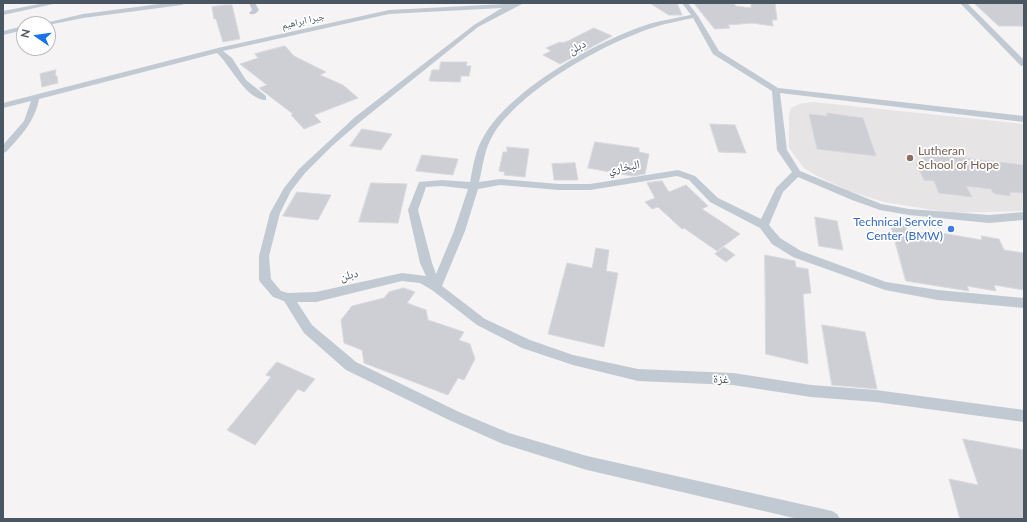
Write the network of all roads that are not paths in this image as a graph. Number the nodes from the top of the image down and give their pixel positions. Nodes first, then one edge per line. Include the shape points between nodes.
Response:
1 (55, 3) edge
2 (182, 3) edge
3 (252, 3) edge
4 (685, 3) edge
5 (963, 3) edge
6 (174, 4) edge
7 (517, 4) edge
8 (3, 13) edge
9 (252, 13) dead end
10 (695, 16) junction
11 (56, 22) edge
12 (16, 30) edge
13 (3, 32) edge
14 (218, 50) junction
15 (1024, 64) edge
16 (776, 90) junction
17 (263, 98) dead end
18 (35, 99) junction
19 (3, 106) edge
20 (1024, 118) edge
21 (3, 150) edge
22 (797, 173) junction
23 (474, 186) junction
24 (1024, 216) edge
25 (764, 225) junction
26 (436, 287) junction
27 (288, 298) junction
28 (1024, 303) edge
29 (1024, 416) edge
30 (832, 519) edge

1 - 8 street
2 - 6 street
3 - 9 street via 256,10
4 - 10 street
5 - 15 street
6 - 11 street
7 - 14 street, جبرا ابراهيم via 389,12
7 - 27 street via 476,26 358,119 302,171 287,190 275,214 264,256 265,280 277,294
10 - 16 street via 716,52
10 - 23 street, دبلن via 652,26 623,38 586,56 530,92 504,114 488,135
12 - 13 street
14 - 17 street via 229,60 243,82
14 - 18 street, جبرا ابراهيم
16 - 20 street
16 - 22 street via 782,150
18 - 19 street, جبرا ابراهيم
18 - 21 street via 34,111 27,123
22 - 24 street via 880,207 989,219
22 - 25 street via 779,190
23 - 25 street, البخاري via 500,182 590,187 678,173 692,178 714,200
23 - 26 street, دبلن via 465,217
23 - 26 street, البخاري via 442,182 422,184 413,210 426,263
25 - 28 street via 776,241 797,254 885,286 938,295
26 - 27 street, دبلن via 422,279 402,277 316,297
26 - 29 street, غزة via 480,322 526,344 573,360 638,375 733,379 811,391 876,396
27 - 30 street via 308,329 351,366 508,439 587,463

